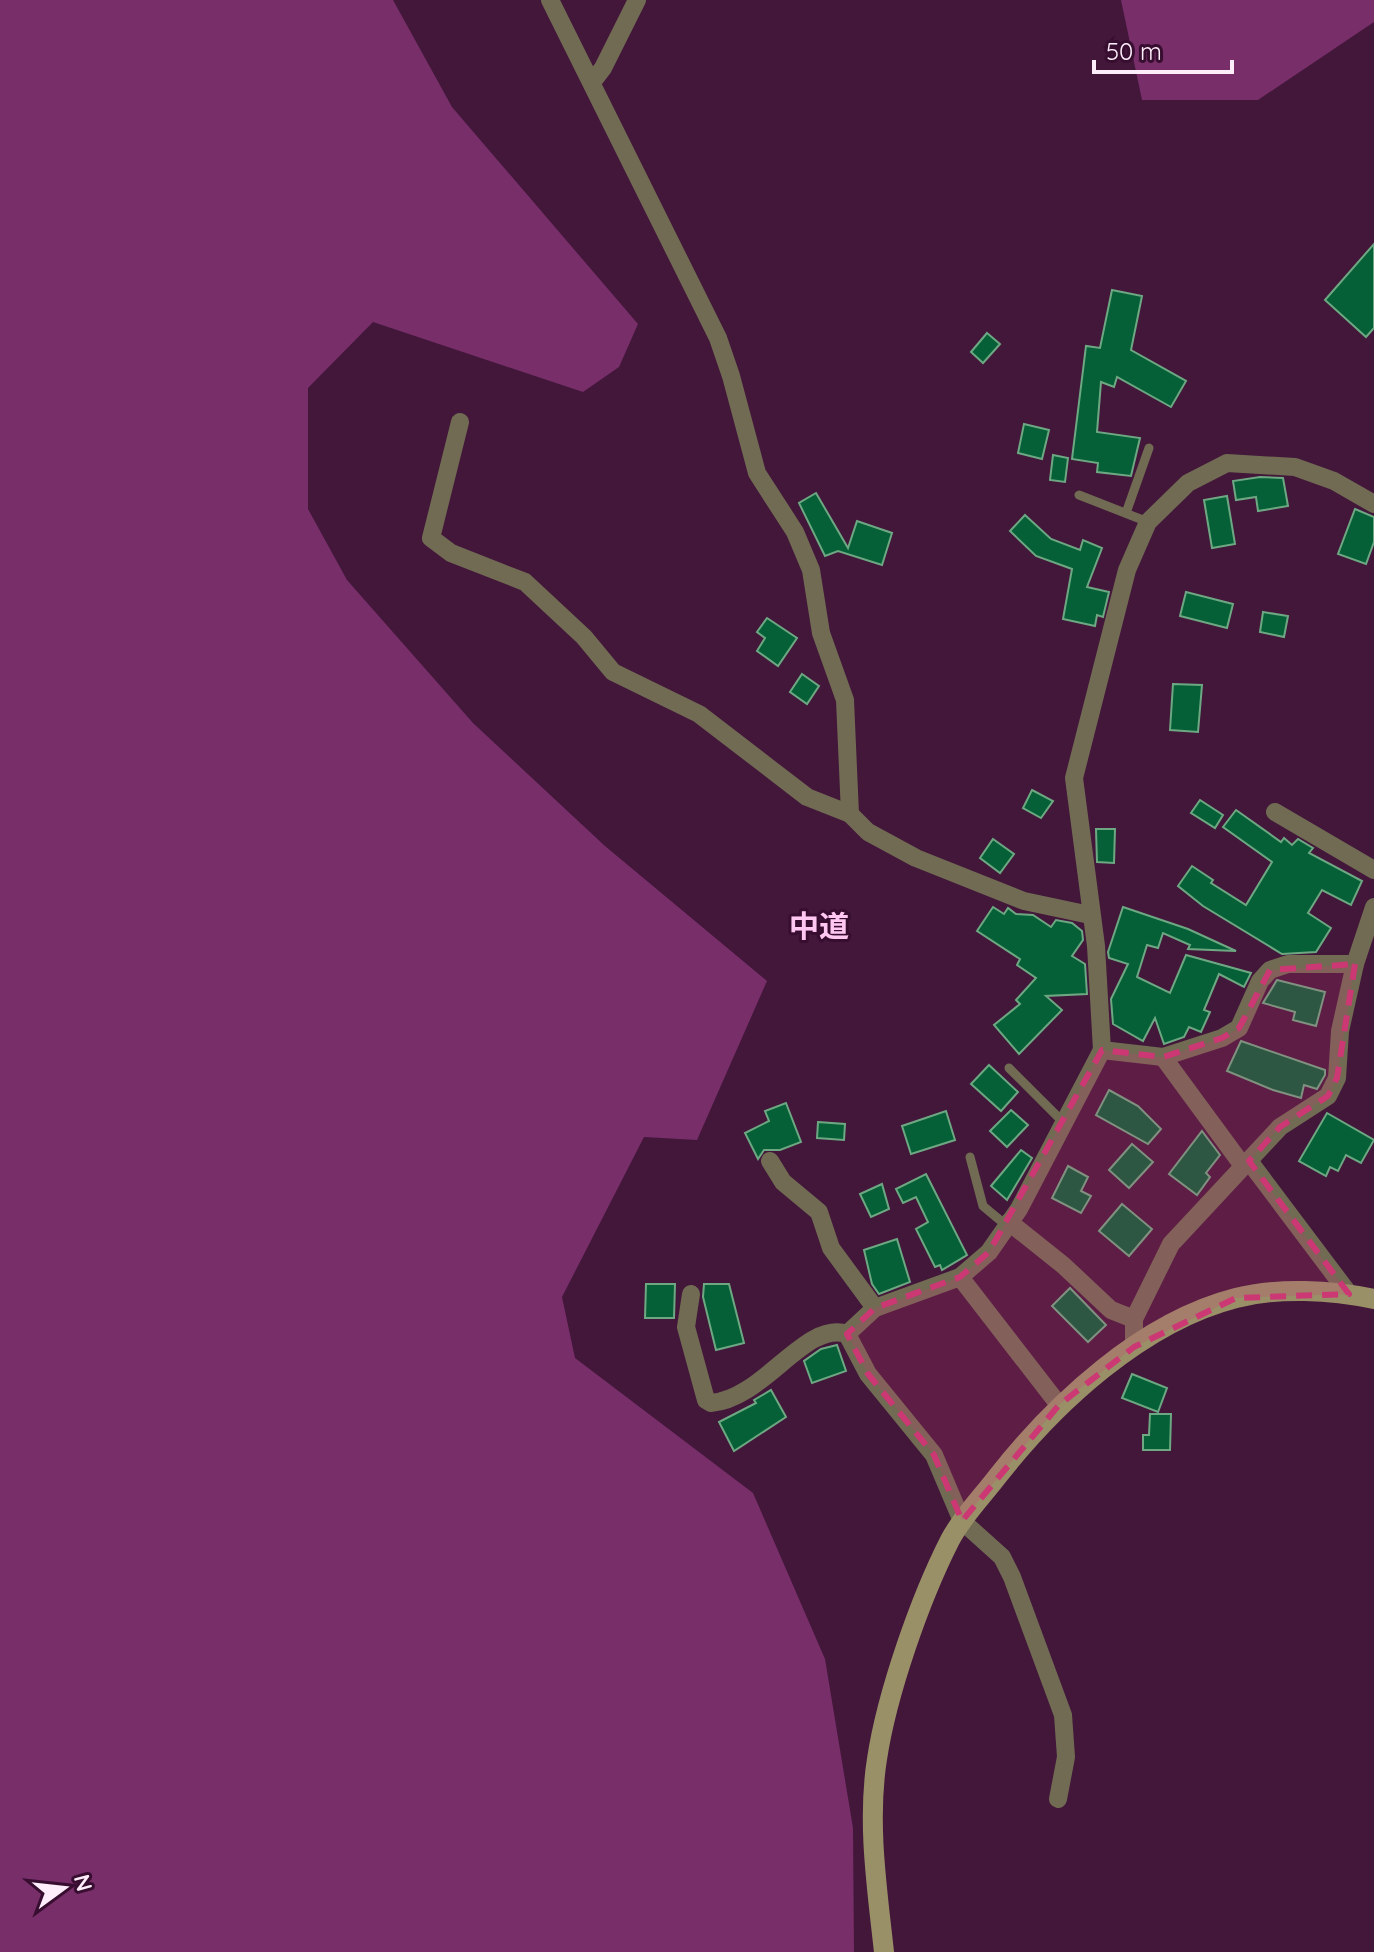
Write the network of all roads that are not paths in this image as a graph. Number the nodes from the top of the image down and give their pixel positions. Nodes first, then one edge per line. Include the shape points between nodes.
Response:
1 (550, 0) edge
2 (637, 0) edge
3 (593, 81) junction
4 (460, 422) dead end
5 (1149, 448) dead end
6 (1079, 495) dead end
7 (1374, 504) edge
8 (1126, 513) junction
9 (1148, 522) junction
10 (1275, 812) dead end
11 (850, 814) junction
12 (1374, 870) edge
13 (1374, 907) edge
14 (1090, 915) junction
15 (1355, 964) junction
16 (1102, 1050) junction
17 (1163, 1057) junction
18 (1009, 1068) dead end
19 (1064, 1123) junction
20 (970, 1157) dead end
21 (770, 1161) dead end
22 (1246, 1164) junction
23 (1008, 1224) junction
24 (960, 1277) junction
25 (691, 1294) dead end
26 (1349, 1294) junction
27 (1374, 1299) edge
28 (875, 1308) junction
29 (1134, 1319) junction
30 (847, 1334) junction
31 (1134, 1347) junction
32 (1059, 1405) junction
33 (962, 1521) junction
34 (1058, 1799) dead end
35 (884, 1952) edge

1 - 3 street
2 - 3 street
3 - 11 street via 718,338 757,473 808,560 821,633 845,700
4 - 11 street via 431,538 525,582 613,672 699,714 807,797
5 - 8 lane
6 - 8 lane
7 - 9 street via 1295,467 1227,463 1188,483
8 - 9 lane
9 - 14 street via 1127,570 1074,778
10 - 12 street
11 - 14 street via 868,832 916,858 1024,901
13 - 15 street
14 - 16 street
15 - 17 street via 1288,964 1270,970 1239,1028
15 - 22 street via 1340,1031 1337,1078 1328,1096 1280,1127
16 - 17 street
16 - 19 street
17 - 22 street
18 - 19 lane
19 - 23 street
20 - 23 lane via 983,1206
21 - 28 street via 783,1182 819,1212 831,1248
22 - 26 street
22 - 29 street via 1171,1244
23 - 24 street via 989,1252
23 - 29 street via 1111,1310
24 - 28 street
24 - 32 street
25 - 30 street via 686,1327 711,1403 742,1395 821,1335
26 - 27 main road
26 - 31 main road via 1269,1292 1236,1298
28 - 30 street
29 - 31 street
30 - 33 street via 868,1374 934,1455
31 - 32 main road
32 - 33 main road
33 - 34 street via 1002,1557 1058,1699 1066,1757
33 - 35 main road via 942,1559 888,1705 877,1761 875,1863

